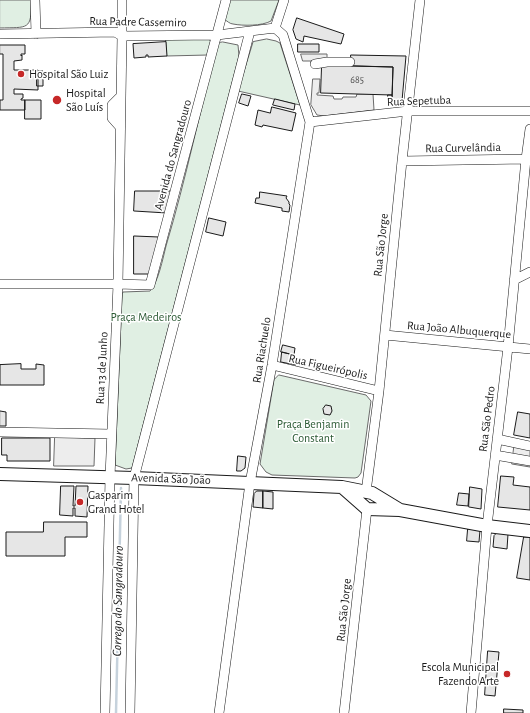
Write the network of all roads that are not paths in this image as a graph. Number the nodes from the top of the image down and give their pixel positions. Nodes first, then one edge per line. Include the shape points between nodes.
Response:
1 (35, 0) edge
2 (122, 0) edge
3 (226, 0) edge
4 (284, 0) edge
5 (420, 0) edge
6 (275, 28) junction
7 (250, 32) junction
8 (0, 34) edge
9 (36, 34) junction
10 (217, 35) junction
11 (122, 36) junction
12 (350, 62) dead end
13 (314, 64) dead end
14 (408, 111) junction
15 (530, 112) edge
16 (310, 122) junction
17 (530, 129) edge
18 (526, 159) junction
19 (402, 161) junction
20 (530, 272) edge
21 (514, 280) junction
22 (0, 284) edge
23 (118, 284) junction
24 (385, 335) junction
25 (508, 347) junction
26 (530, 350) edge
27 (272, 365) junction
28 (379, 391) junction
29 (0, 432) edge
30 (112, 434) junction
31 (497, 439) junction
32 (530, 446) edge
33 (495, 455) junction
34 (530, 461) edge
35 (0, 474) edge
36 (110, 477) junction
37 (134, 478) junction
38 (250, 483) junction
39 (342, 487) junction
40 (371, 494) junction
41 (367, 507) junction
42 (400, 510) junction
43 (487, 526) junction
44 (530, 531) edge
45 (105, 713) edge
46 (130, 713) edge
47 (219, 713) edge
48 (344, 713) edge
49 (472, 713) edge

1 - 9 street
2 - 11 street, Rua 13 de Junho
3 - 10 street, Avenida do Sangradouro
4 - 6 street
5 - 14 street, Rua São Jorge
6 - 7 street, Rua Padre Cassemiro
6 - 16 street, Rua Riachuelo via 283,35
7 - 10 street, Rua Padre Cassemiro
7 - 37 street
8 - 9 street, Rua Padre Cassemiro
9 - 11 street, Rua Padre Cassemiro via 115,32
10 - 11 street, Rua Padre Cassemiro
10 - 23 street, Avenida do Sangradouro via 150,285
11 - 23 street, Rua 13 de Junho
12 - 13 street
14 - 15 street, Rua Sepetuba
14 - 16 street, Rua Sepetuba
14 - 19 street, Rua São Jorge
16 - 27 street, Rua Riachuelo
17 - 18 street, Rua São Pedro
18 - 19 street, Rua Curvelândia
18 - 21 street, Rua São Pedro
19 - 24 street, Rua São Jorge
20 - 21 street
21 - 25 street, Rua São Pedro
22 - 23 street
23 - 30 street, Rua 13 de Junho
24 - 25 street, Rua João Albuquerque
24 - 28 street, Rua São Jorge
25 - 26 street, Rua João Albuquerque
25 - 31 street, Rua São Pedro
27 - 28 street, Rua Figueirópolis
27 - 38 street, Rua Riachuelo
28 - 40 street, Rua São Jorge
29 - 30 street
30 - 36 street, Rua 13 de Junho
31 - 32 street
31 - 33 street, Rua São Pedro
33 - 34 street
33 - 43 street, Rua São Pedro
35 - 36 main road, Avenida São João
36 - 37 main road, Avenida São João
36 - 45 street, Rua 13 de Junho
37 - 38 main road, Avenida São João
37 - 46 street
38 - 39 main road, Avenida São João
38 - 47 street, Rua Riachuelo
39 - 40 main road, Avenida São João
39 - 41 main road
40 - 41 main road via 361,498
40 - 41 main road via 378,502
40 - 42 main road, Avenida São João
41 - 42 main road, Avenida São João
41 - 48 street, Rua São Jorge
42 - 43 main road, Avenida São João
43 - 44 main road, Avenida São João
43 - 49 street, Rua São Pedro

